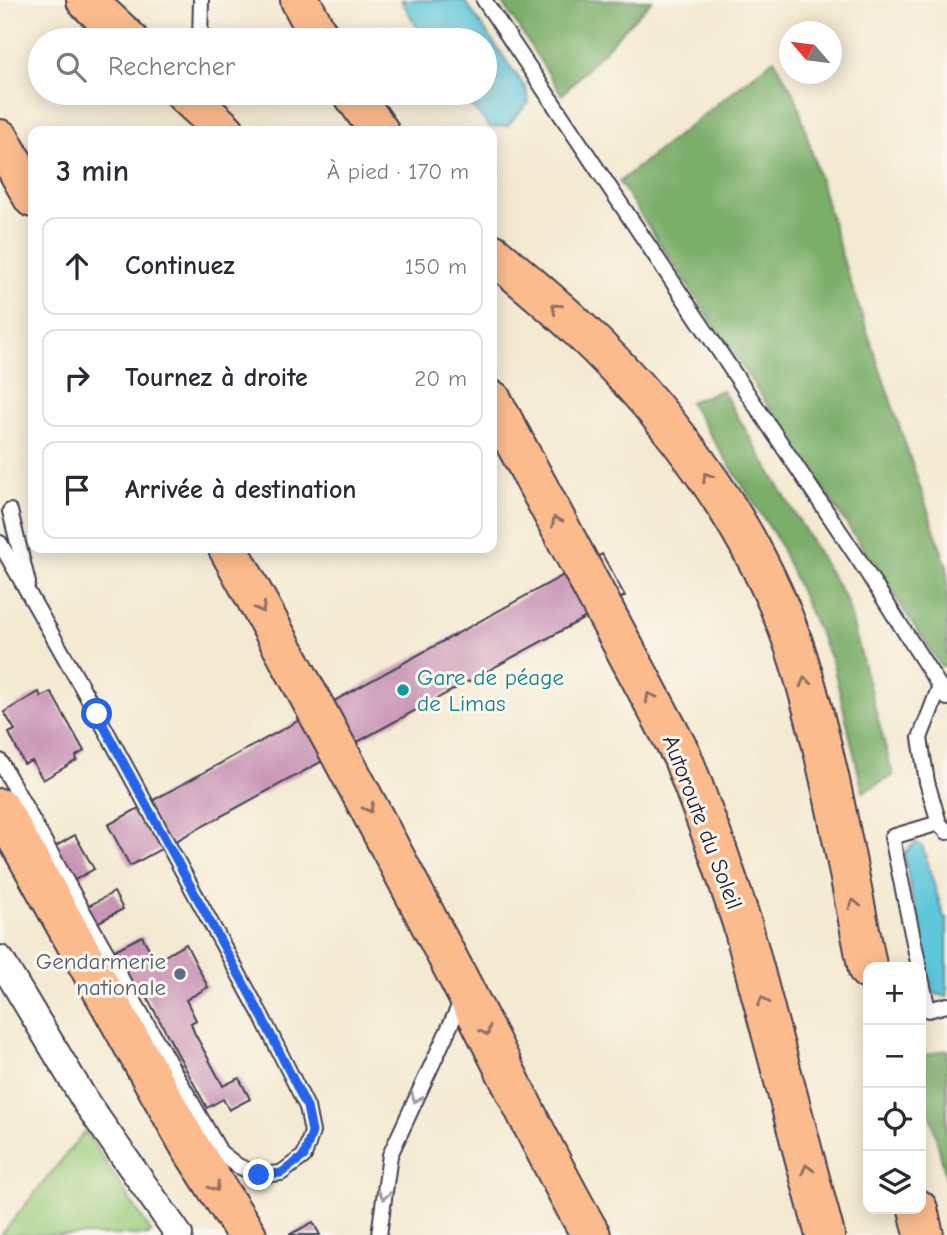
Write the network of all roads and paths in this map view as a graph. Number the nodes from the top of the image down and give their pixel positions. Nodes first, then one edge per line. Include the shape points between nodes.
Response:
1 (86, 0) edge
2 (201, 0) edge
3 (300, 0) edge
4 (484, 0) edge
5 (116, 28) edge
6 (200, 28) edge
7 (315, 28) edge
8 (361, 105) edge
9 (375, 126) edge
10 (0, 139) edge
11 (28, 189) edge
12 (497, 257) edge
13 (497, 409) edge
14 (10, 511) dead end
15 (0, 543) edge
16 (231, 553) edge
17 (33, 601) junction
18 (943, 692) edge
19 (0, 761) edge
20 (0, 808) edge
21 (943, 827) edge
22 (0, 959) edge
23 (866, 962) edge
24 (918, 962) edge
25 (466, 992) junction
26 (926, 1001) edge
27 (947, 1005) edge
28 (919, 1214) edge
29 (179, 1235) edge
30 (247, 1235) edge
31 (379, 1235) edge
32 (591, 1235) edge
33 (825, 1235) edge
34 (924, 1235) edge

1 - 5 highway
2 - 6 lane
3 - 7 highway
4 - 18 lane
8 - 9 highway
10 - 11 highway
23 -> 12 highway via 831,789 798,659 746,541 699,465 643,395 579,328
33 -> 13 highway, Autoroute du Soleil via 742,923 682,756
14 - 17 lane
15 - 17 lane
16 -> 25 highway
17 - 19 lane via 307,1107 312,1132 304,1156 281,1173 259,1175 220,1152
18 - 21 lane via 920,738
20 -> 30 highway via 189,1145
21 - 24 lane via 892,837
22 - 29 street via 87,1104
25 -> 31 lane via 390,1155
25 -> 32 highway
26 - 27 lane via 928,1010
28 - 34 highway

